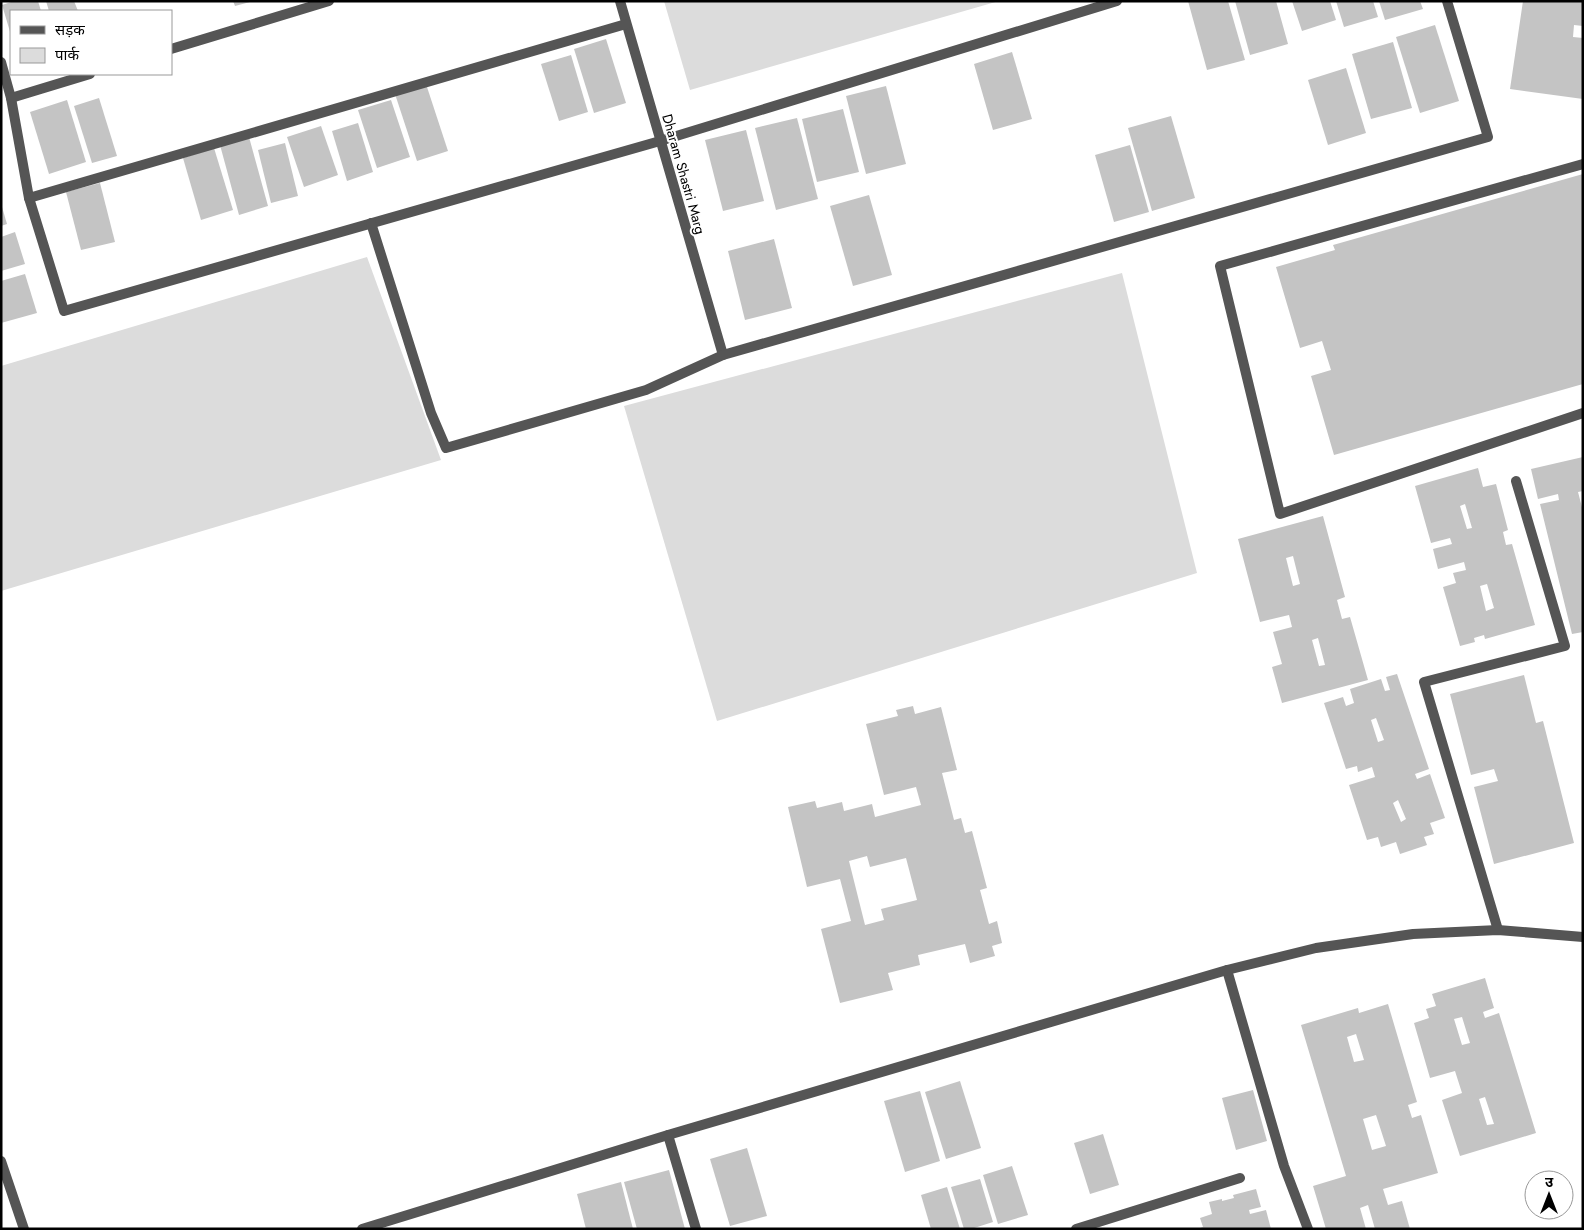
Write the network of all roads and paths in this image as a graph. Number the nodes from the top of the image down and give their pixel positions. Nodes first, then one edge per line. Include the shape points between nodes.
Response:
1 (329, 1) edge
2 (620, 1) edge
3 (1117, 1) edge
4 (1447, 1) edge
5 (1082, 6) edge
6 (626, 24) junction
7 (172, 49) edge
8 (1, 62) edge
9 (87, 75) edge
10 (11, 98) junction
11 (660, 141) junction
12 (1583, 164) edge
13 (29, 198) junction
14 (371, 223) junction
15 (723, 355) junction
16 (1583, 412) edge
17 (1516, 481) dead end
18 (1498, 930) junction
19 (1583, 937) edge
20 (1227, 970) junction
21 (668, 1136) junction
22 (2, 1165) edge
23 (1240, 1178) dead end
24 (1107, 1224) edge
25 (24, 1229) edge
26 (362, 1229) edge
27 (696, 1229) edge
28 (1076, 1229) edge
29 (1308, 1229) edge

1 - 7 street
2 - 6 street, Dharam Shastri Marg
3 - 5 street
4 - 15 street via 1488,137
5 - 11 street
6 - 11 street, Dharam Shastri Marg
6 - 13 street
8 - 10 street
9 - 10 street
10 - 13 street
11 - 14 street
11 - 15 street, Dharam Shastri Marg
12 - 16 street via 1220,266 1280,514
13 - 14 street via 64,311
14 - 15 street via 431,413 446,448 646,390
17 - 18 street via 1565,646 1424,682
18 - 19 street
18 - 20 street via 1413,934 1316,948
20 - 21 street
20 - 29 street via 1284,1166
21 - 26 street
21 - 27 street
22 - 25 street
23 - 24 street
24 - 28 street

